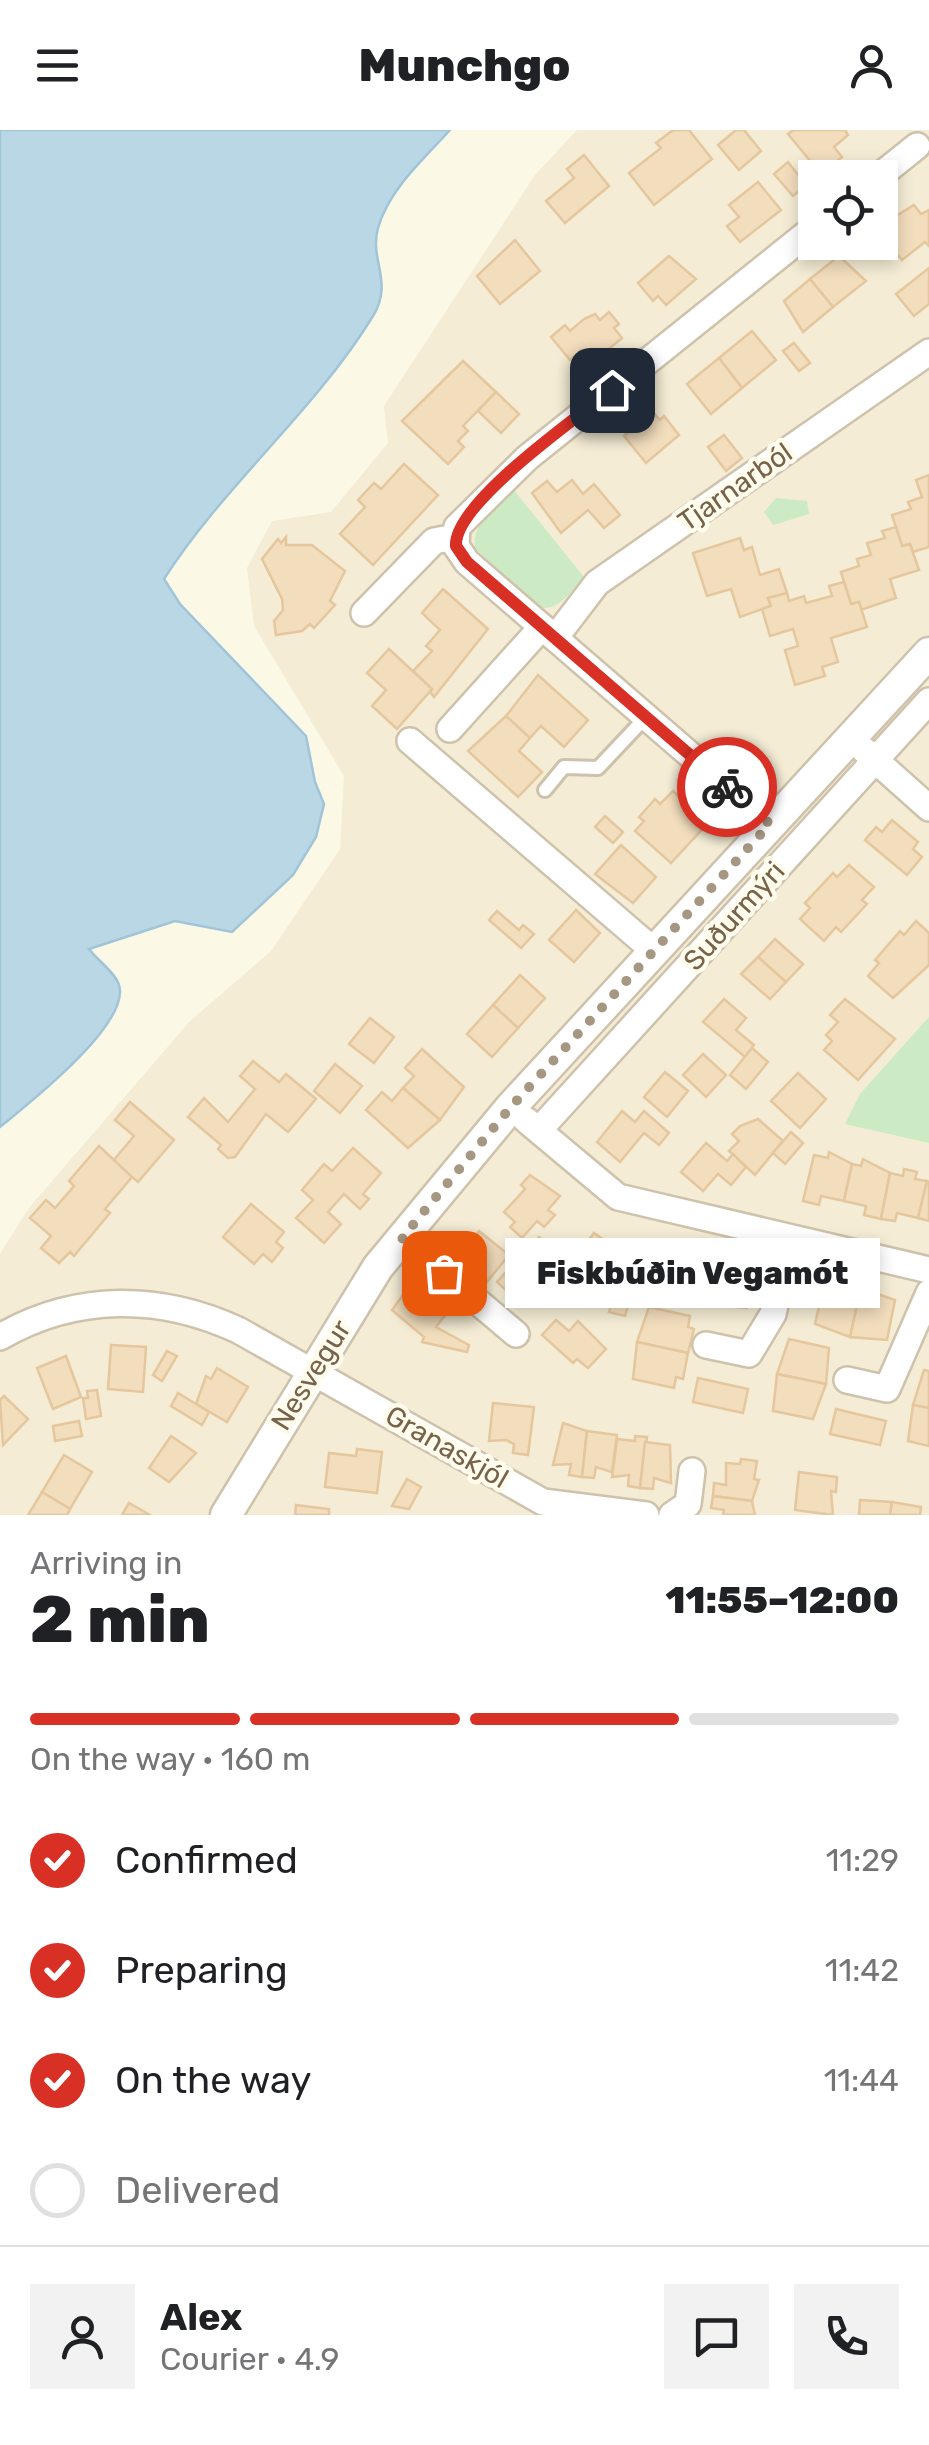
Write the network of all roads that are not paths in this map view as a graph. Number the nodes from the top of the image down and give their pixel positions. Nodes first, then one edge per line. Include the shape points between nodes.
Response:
1 (798, 241) edge
2 (929, 352) edge
3 (455, 537) junction
4 (364, 613) dead end
5 (549, 632) junction
6 (929, 652) edge
7 (929, 701) edge
8 (646, 717) junction
9 (450, 729) dead end
10 (849, 737) junction
11 (410, 741) dead end
12 (875, 760) junction
13 (544, 790) dead end
14 (929, 808) edge
15 (770, 824) junction
16 (654, 950) junction
17 (510, 1108) junction
18 (539, 1130) junction
19 (402, 1238) junction
20 (790, 1238) junction
21 (929, 1270) edge
22 (929, 1293) edge
23 (516, 1334) dead end
24 (0, 1337) edge
25 (706, 1345) dead end
26 (313, 1372) junction
27 (847, 1380) dead end
28 (692, 1471) dead end
29 (226, 1515) edge
30 (646, 1515) edge
31 (672, 1515) edge

1 - 3 street via 527,458
2 - 5 street, Tjarnarból via 598,583
3 - 4 street via 434,541
3 - 5 street via 467,562
5 - 8 street
5 - 9 street, Tjarnarból
6 - 10 street, Nesvegur
7 - 12 street, Suðurmýri
8 - 13 lane via 598,768 564,767
8 - 15 street
10 - 12 street
10 - 15 street, Nesvegur
11 - 16 street
12 - 14 street
12 - 18 street, Suðurmýri
15 - 16 street, Nesvegur
16 - 17 street, Nesvegur
17 - 18 street
17 - 19 street, Nesvegur
18 - 20 street via 618,1197
19 - 23 street
19 - 26 street, Nesvegur
20 - 21 street
20 - 25 street via 773,1314 749,1354
22 - 27 street via 887,1389
24 - 26 street, Granaskjól via 84,1306 150,1304 214,1319
26 - 29 street, Nesvegur
26 - 30 street, Granaskjól via 543,1502
28 - 31 street via 688,1504

